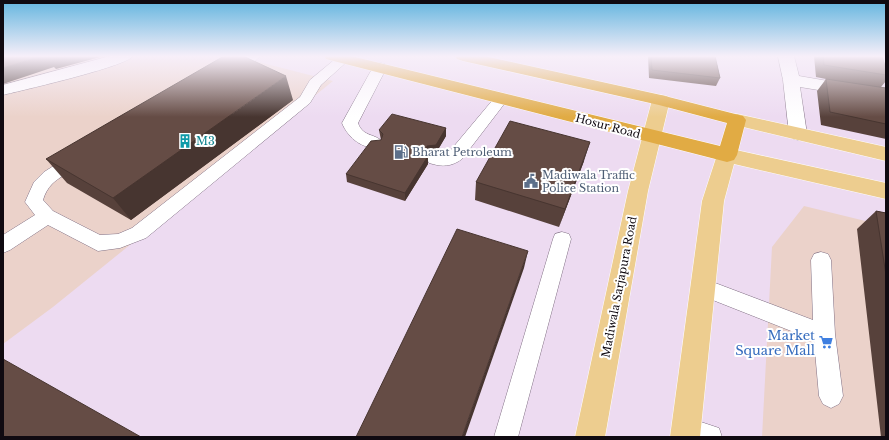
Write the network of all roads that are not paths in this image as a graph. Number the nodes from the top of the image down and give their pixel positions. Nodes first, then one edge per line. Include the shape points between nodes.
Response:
1 (53, 77) edge
2 (321, 77) edge
3 (375, 77) edge
4 (416, 77) edge
5 (556, 77) edge
6 (790, 77) edge
7 (791, 80) junction
8 (3, 90) edge
9 (886, 96) edge
10 (501, 99) junction
11 (661, 100) junction
12 (737, 120) junction
13 (798, 134) junction
14 (652, 138) junction
15 (376, 143) edge
16 (86, 153) edge
17 (886, 154) edge
18 (727, 155) junction
19 (435, 159) dead end
20 (886, 191) edge
21 (46, 216) junction
22 (562, 239) dead end
23 (3, 245) edge
24 (821, 260) dead end
25 (702, 286) junction
26 (824, 334) junction
27 (831, 396) dead end
28 (685, 433) edge
29 (506, 437) edge
30 (590, 437) edge
31 (710, 437) edge

1 - 8 street
2 - 21 lane via 305,100 139,233 120,241 98,243
3 - 15 lane via 350,123 356,136
4 - 10 highway, Hosur Road
5 - 11 highway
6 - 7 street
7 - 9 street
7 - 13 street
10 - 14 highway, Hosur Road
10 - 19 lane via 456,155 449,160
11 - 12 highway
11 - 14 main road, Madiwala Sarjapura Road
12 - 13 main road
12 - 18 highway
13 - 17 main road
14 - 18 highway, Hosur Road
14 - 30 main road, Madiwala Sarjapura Road via 638,191
16 - 21 lane via 46,178 37,191 34,202
18 - 20 main road, Hosur Road
18 - 25 main road via 713,201
21 - 23 lane
22 - 29 lane
24 - 26 lane
25 - 26 lane
25 - 28 main road
26 - 27 lane
28 - 31 lane

